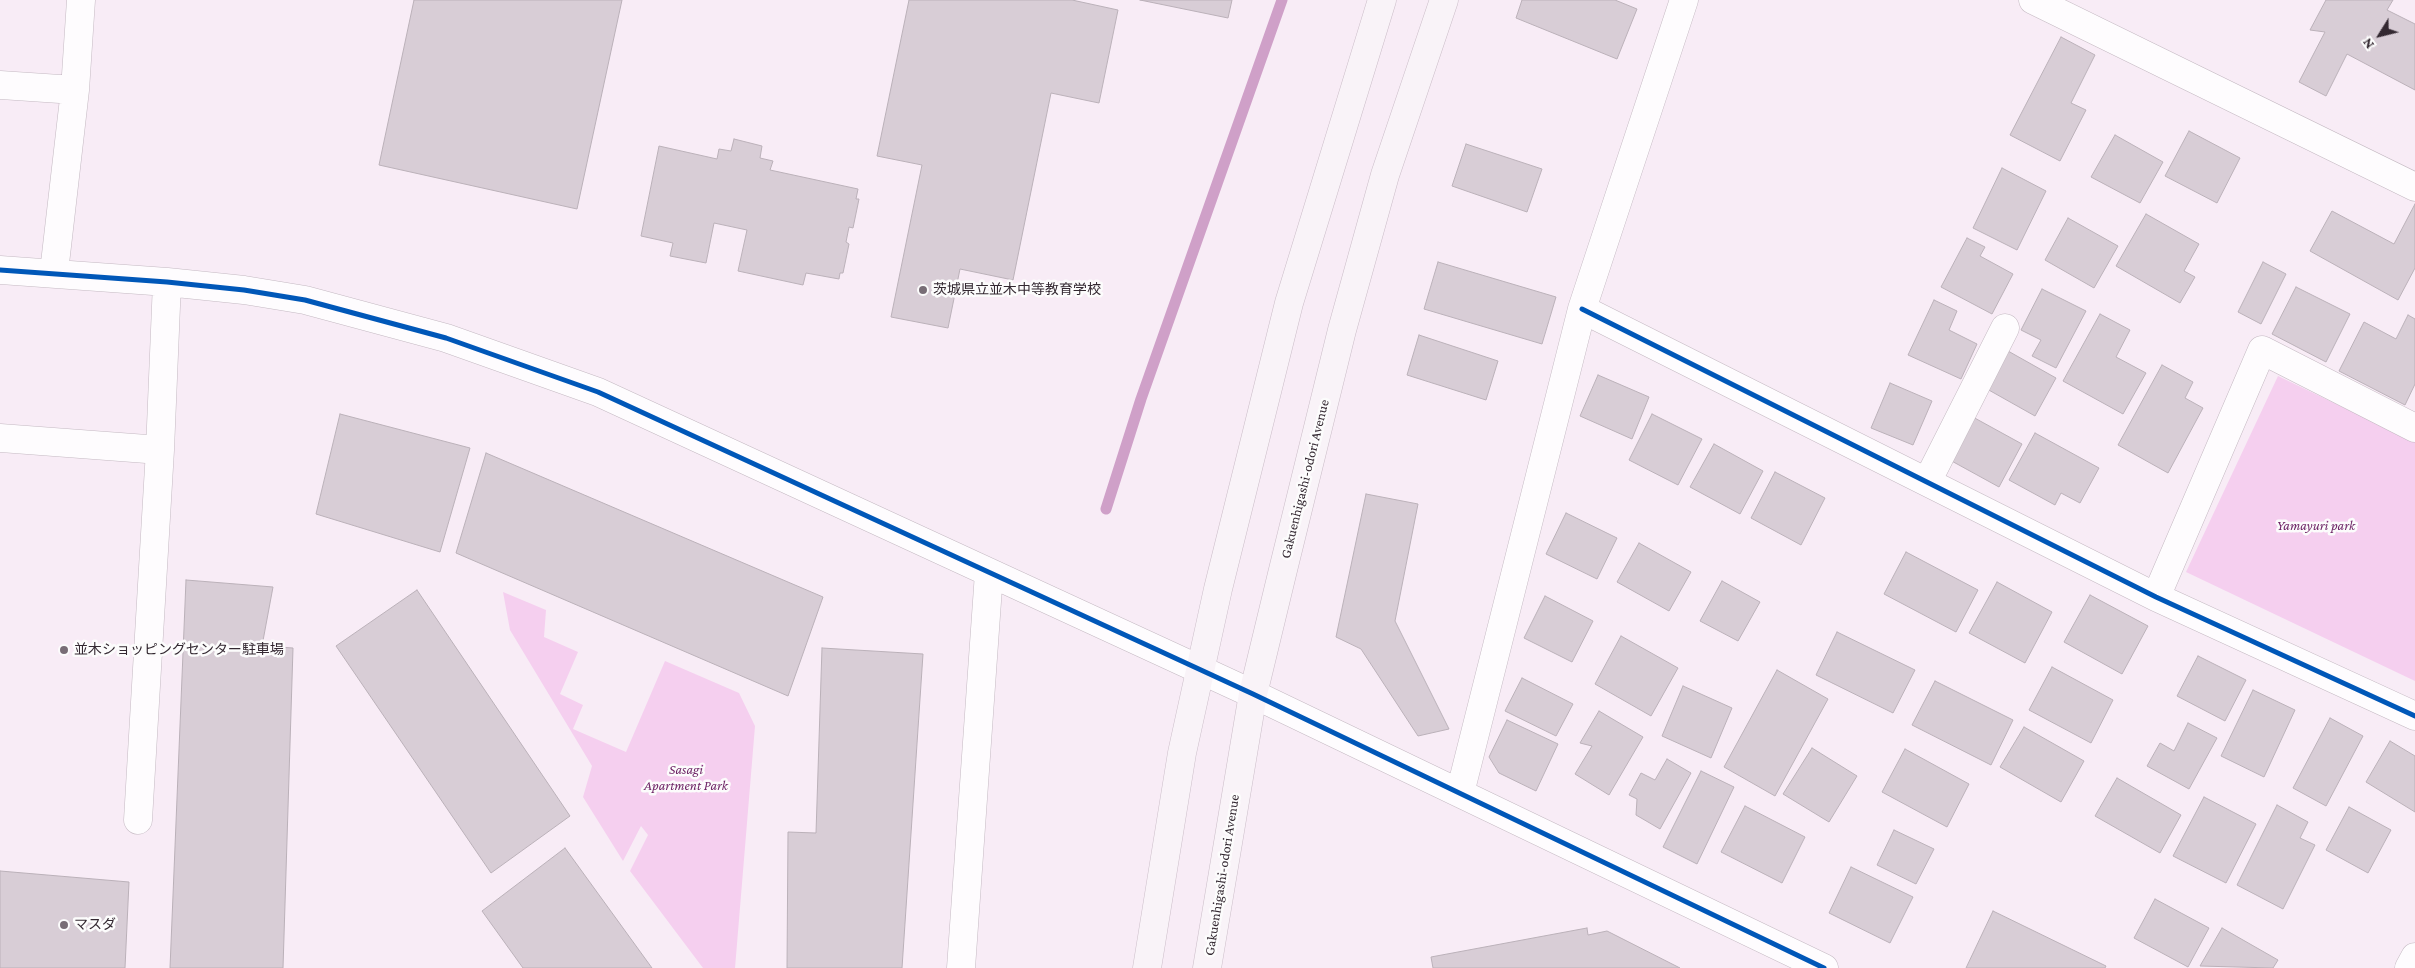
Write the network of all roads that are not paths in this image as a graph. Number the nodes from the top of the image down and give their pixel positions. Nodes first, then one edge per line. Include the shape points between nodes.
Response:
1 (81, 0) edge
2 (1382, 0) edge
3 (1444, 0) edge
4 (1684, 0) edge
5 (2033, 0) edge
6 (0, 84) edge
7 (75, 90) junction
8 (2415, 187) edge
9 (0, 270) edge
10 (54, 272) junction
11 (167, 282) junction
12 (1582, 309) junction
13 (2005, 328) dead end
14 (2415, 428) edge
15 (0, 438) edge
16 (160, 450) junction
17 (1927, 482) junction
18 (989, 573) junction
19 (2156, 596) junction
20 (1198, 670) junction
21 (1253, 694) junction
22 (2415, 716) edge
23 (1460, 793) junction
24 (138, 820) dead end
25 (2415, 957) edge
26 (961, 968) edge
27 (1147, 968) edge
28 (1207, 968) edge
29 (1824, 968) edge
30 (2409, 968) edge

1 - 7 street
2 - 20 main road via 1289,303
3 - 21 main road, Gakuenhigashi-odori Avenue via 1385,175
4 - 12 street
5 - 8 street
6 - 7 street
7 - 10 street
9 - 10 street
10 - 11 street
11 - 16 street
11 - 18 street via 305,300 446,338 598,392
12 - 17 street
12 - 23 street
13 - 17 street
14 - 19 street via 2262,350
15 - 16 street
16 - 24 street
17 - 19 street
18 - 20 street
18 - 26 street
19 - 22 street
20 - 21 street
20 - 27 main road
21 - 23 street
21 - 28 main road, Gakuenhigashi-odori Avenue
23 - 29 street
25 - 30 street

